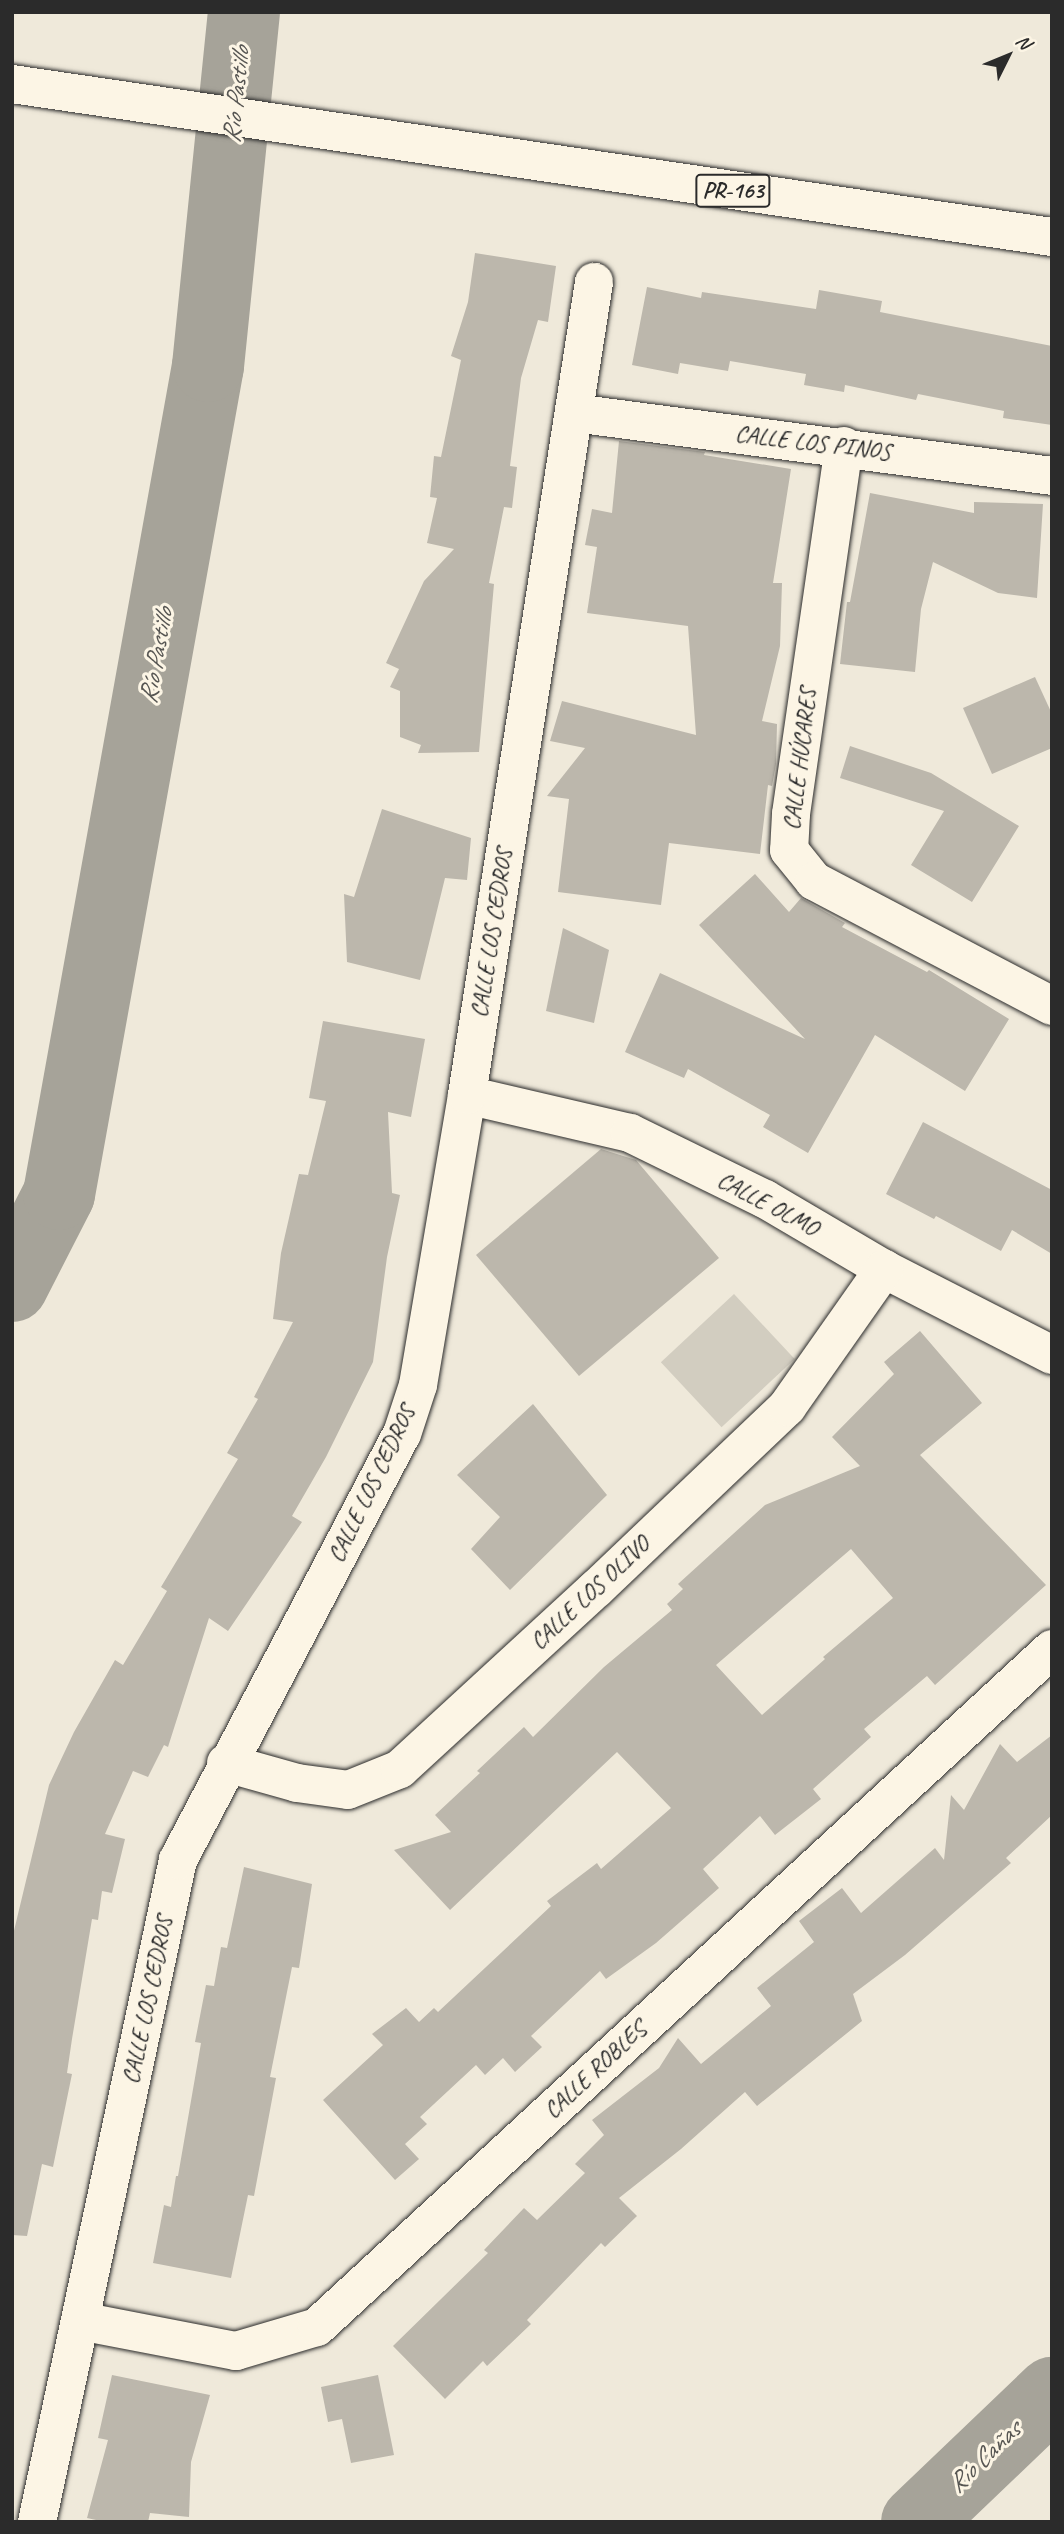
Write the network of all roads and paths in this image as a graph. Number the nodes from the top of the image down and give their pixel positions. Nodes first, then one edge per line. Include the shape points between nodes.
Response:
1 (12, 84) edge
2 (1052, 237) edge
3 (594, 282) dead end
4 (573, 413) junction
5 (844, 446) junction
6 (1052, 475) edge
7 (1052, 1006) edge
8 (467, 1095) junction
9 (884, 1269) junction
10 (1052, 1355) edge
11 (1052, 1649) edge
12 (226, 1763) junction
13 (80, 2321) junction
14 (37, 2522) edge

1 - 2 main road, PR-163
3 - 4 main road, CALLE LOS CEDROS
4 - 5 main road, CALLE LOS PINOS
4 - 8 main road, CALLE LOS CEDROS
5 - 6 main road, CALLE LOS PINOS
5 - 7 main road, CALLE HÚCARES via 789,850 814,881
8 - 9 main road, CALLE OLMO via 630,1133 765,1199
8 - 12 main road, CALLE LOS CEDROS via 418,1385 402,1434
9 - 10 main road, CALLE OLMO
9 - 12 main road, CALLE LOS OLIVO via 787,1407 400,1769 348,1790 297,1783
11 - 13 main road, CALLE ROBLES via 317,2327 236,2351
12 - 13 main road, CALLE LOS CEDROS via 178,1860
13 - 14 main road, CALLE LOS CEDROS

